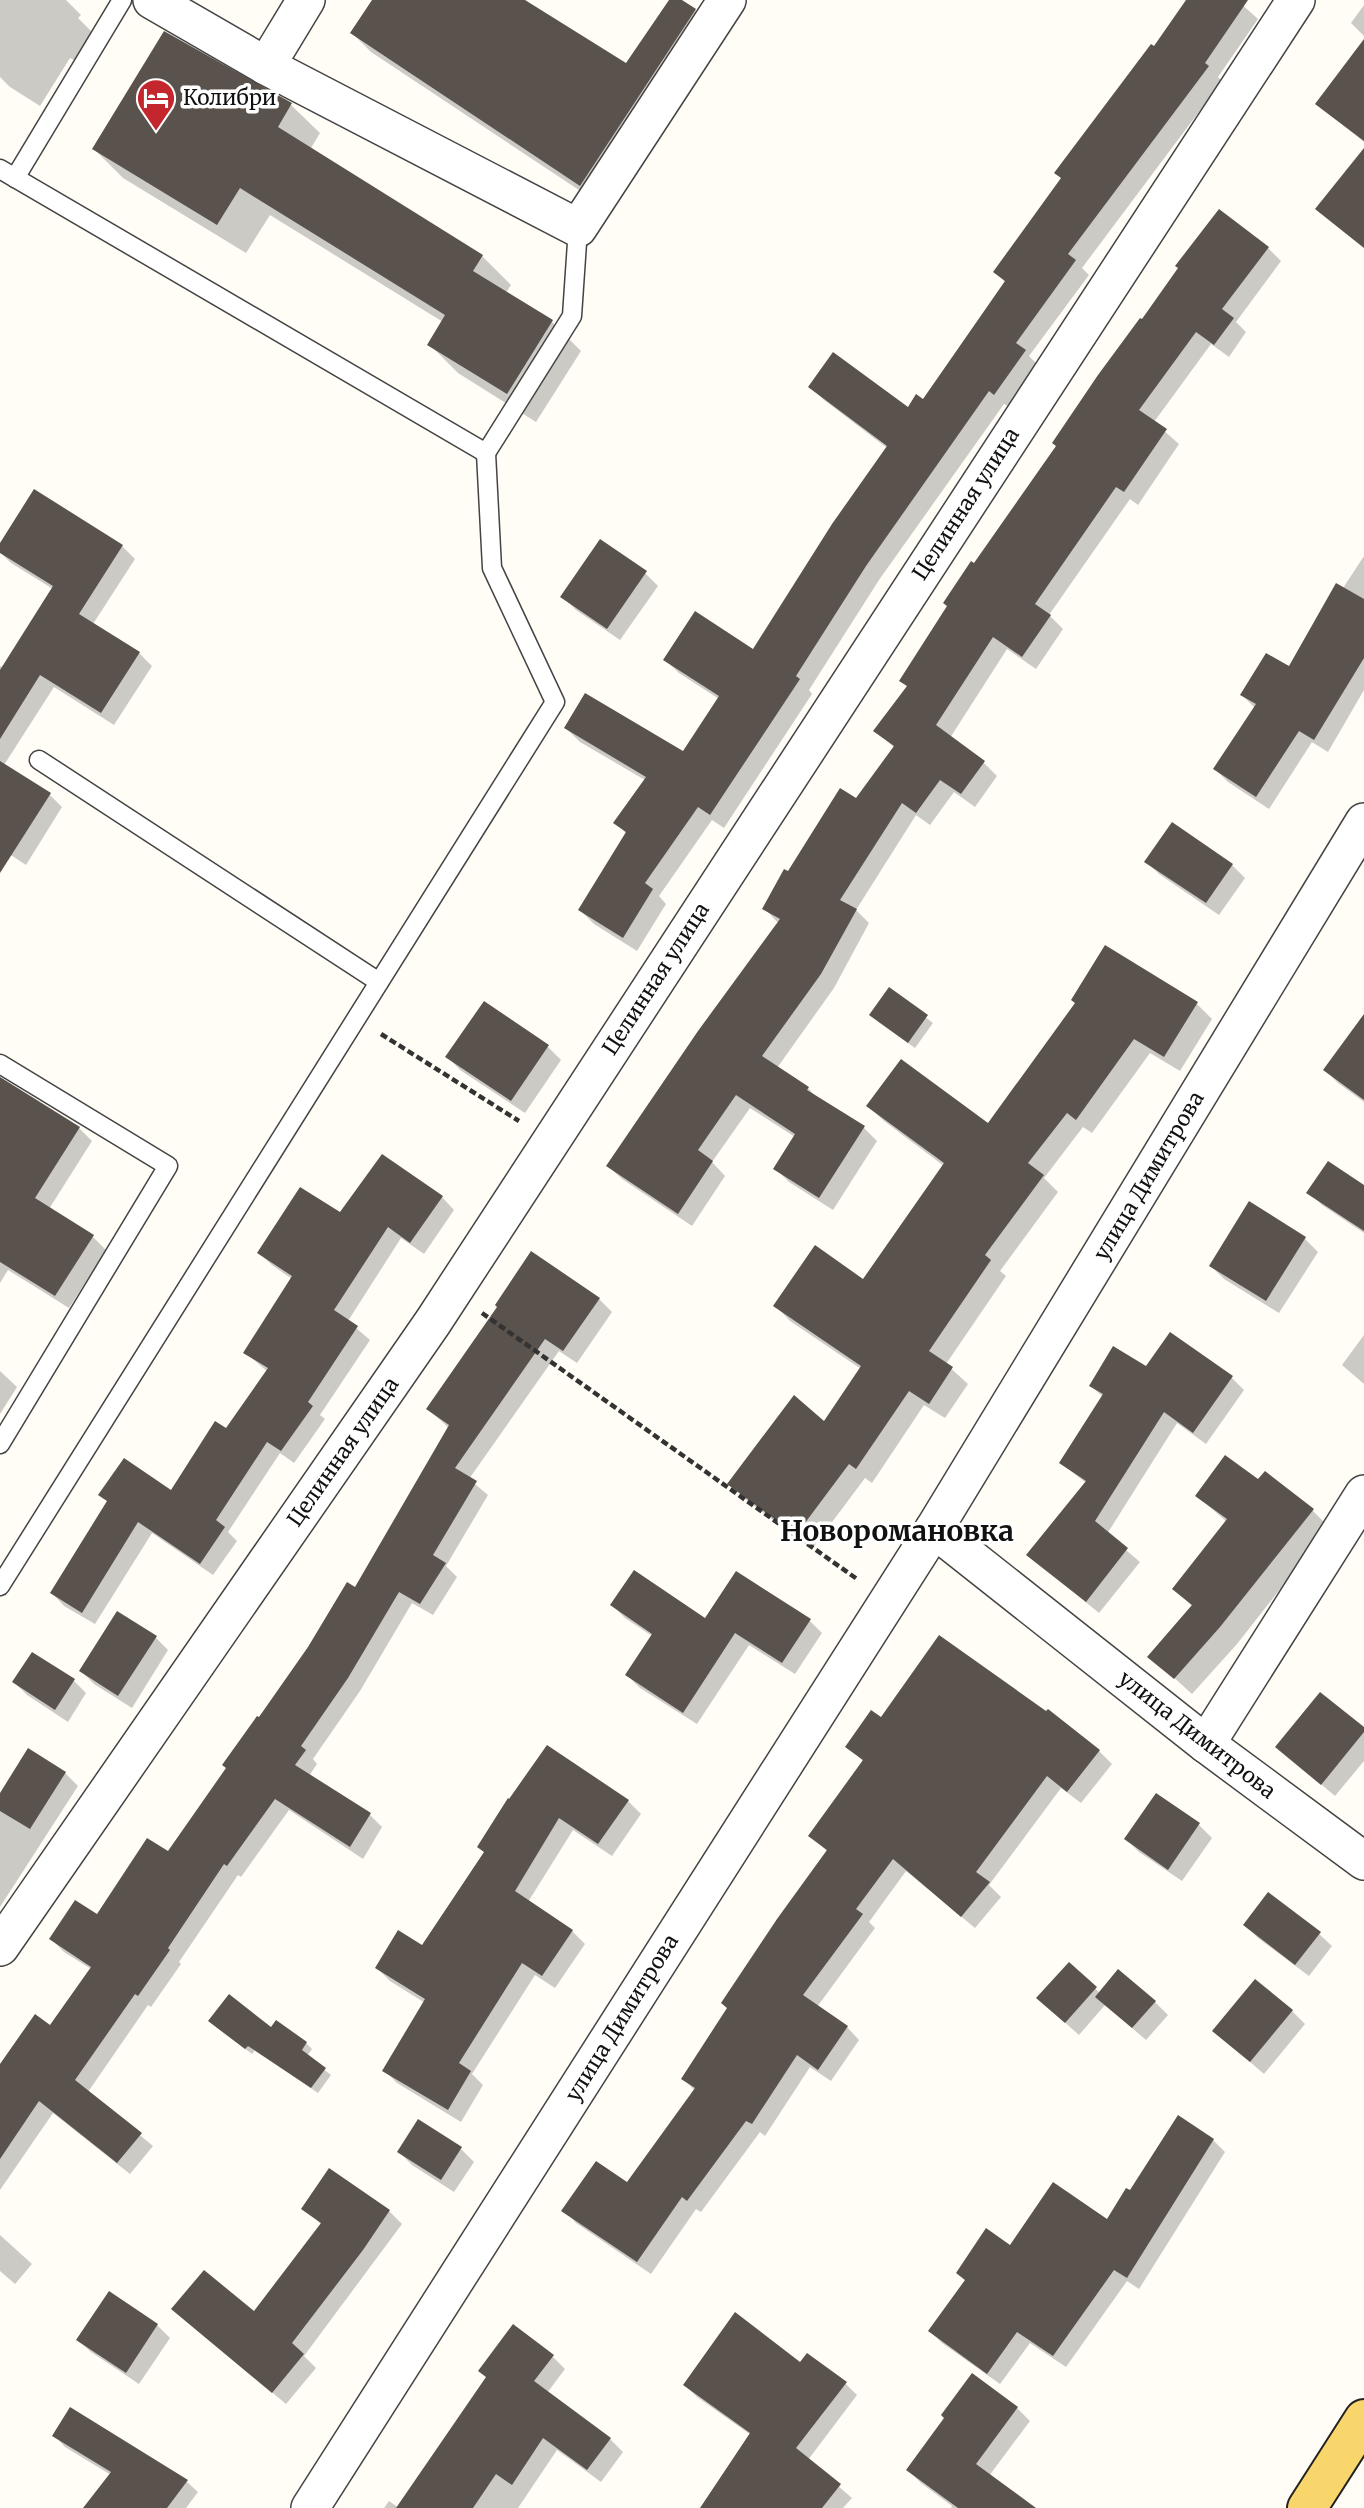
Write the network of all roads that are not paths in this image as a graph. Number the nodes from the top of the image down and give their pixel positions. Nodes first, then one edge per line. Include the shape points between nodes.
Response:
1 (122, 0) edge
2 (152, 0) edge
3 (306, 0) edge
4 (727, 0) edge
5 (1296, 0) edge
6 (266, 66) junction
7 (8, 174) edge
8 (578, 228) junction
9 (486, 453) junction
10 (38, 760) dead end
11 (1364, 822) edge
12 (379, 982) junction
13 (0, 1064) edge
14 (0, 1444) edge
15 (1364, 1494) edge
16 (934, 1529) junction
17 (0, 1586) edge
18 (1206, 1744) junction
19 (1364, 1861) edge
20 (0, 1947) edge
21 (1364, 2419) edge
22 (310, 2508) edge
23 (1307, 2508) edge

1 - 7 lane
2 - 6 street
3 - 6 street
4 - 8 street
5 - 20 street, Целинная улица via 452,1292
6 - 8 street
7 - 9 lane
8 - 9 lane via 572,316
9 - 12 lane via 492,568 555,702
10 - 12 lane
11 - 16 street, улица Димитрова
12 - 17 lane
13 - 14 lane via 168,1166
15 - 18 street
16 - 18 street, улица Димитрова
16 - 22 street, улица Димитрова
18 - 19 street, улица Димитрова
21 - 23 main road

